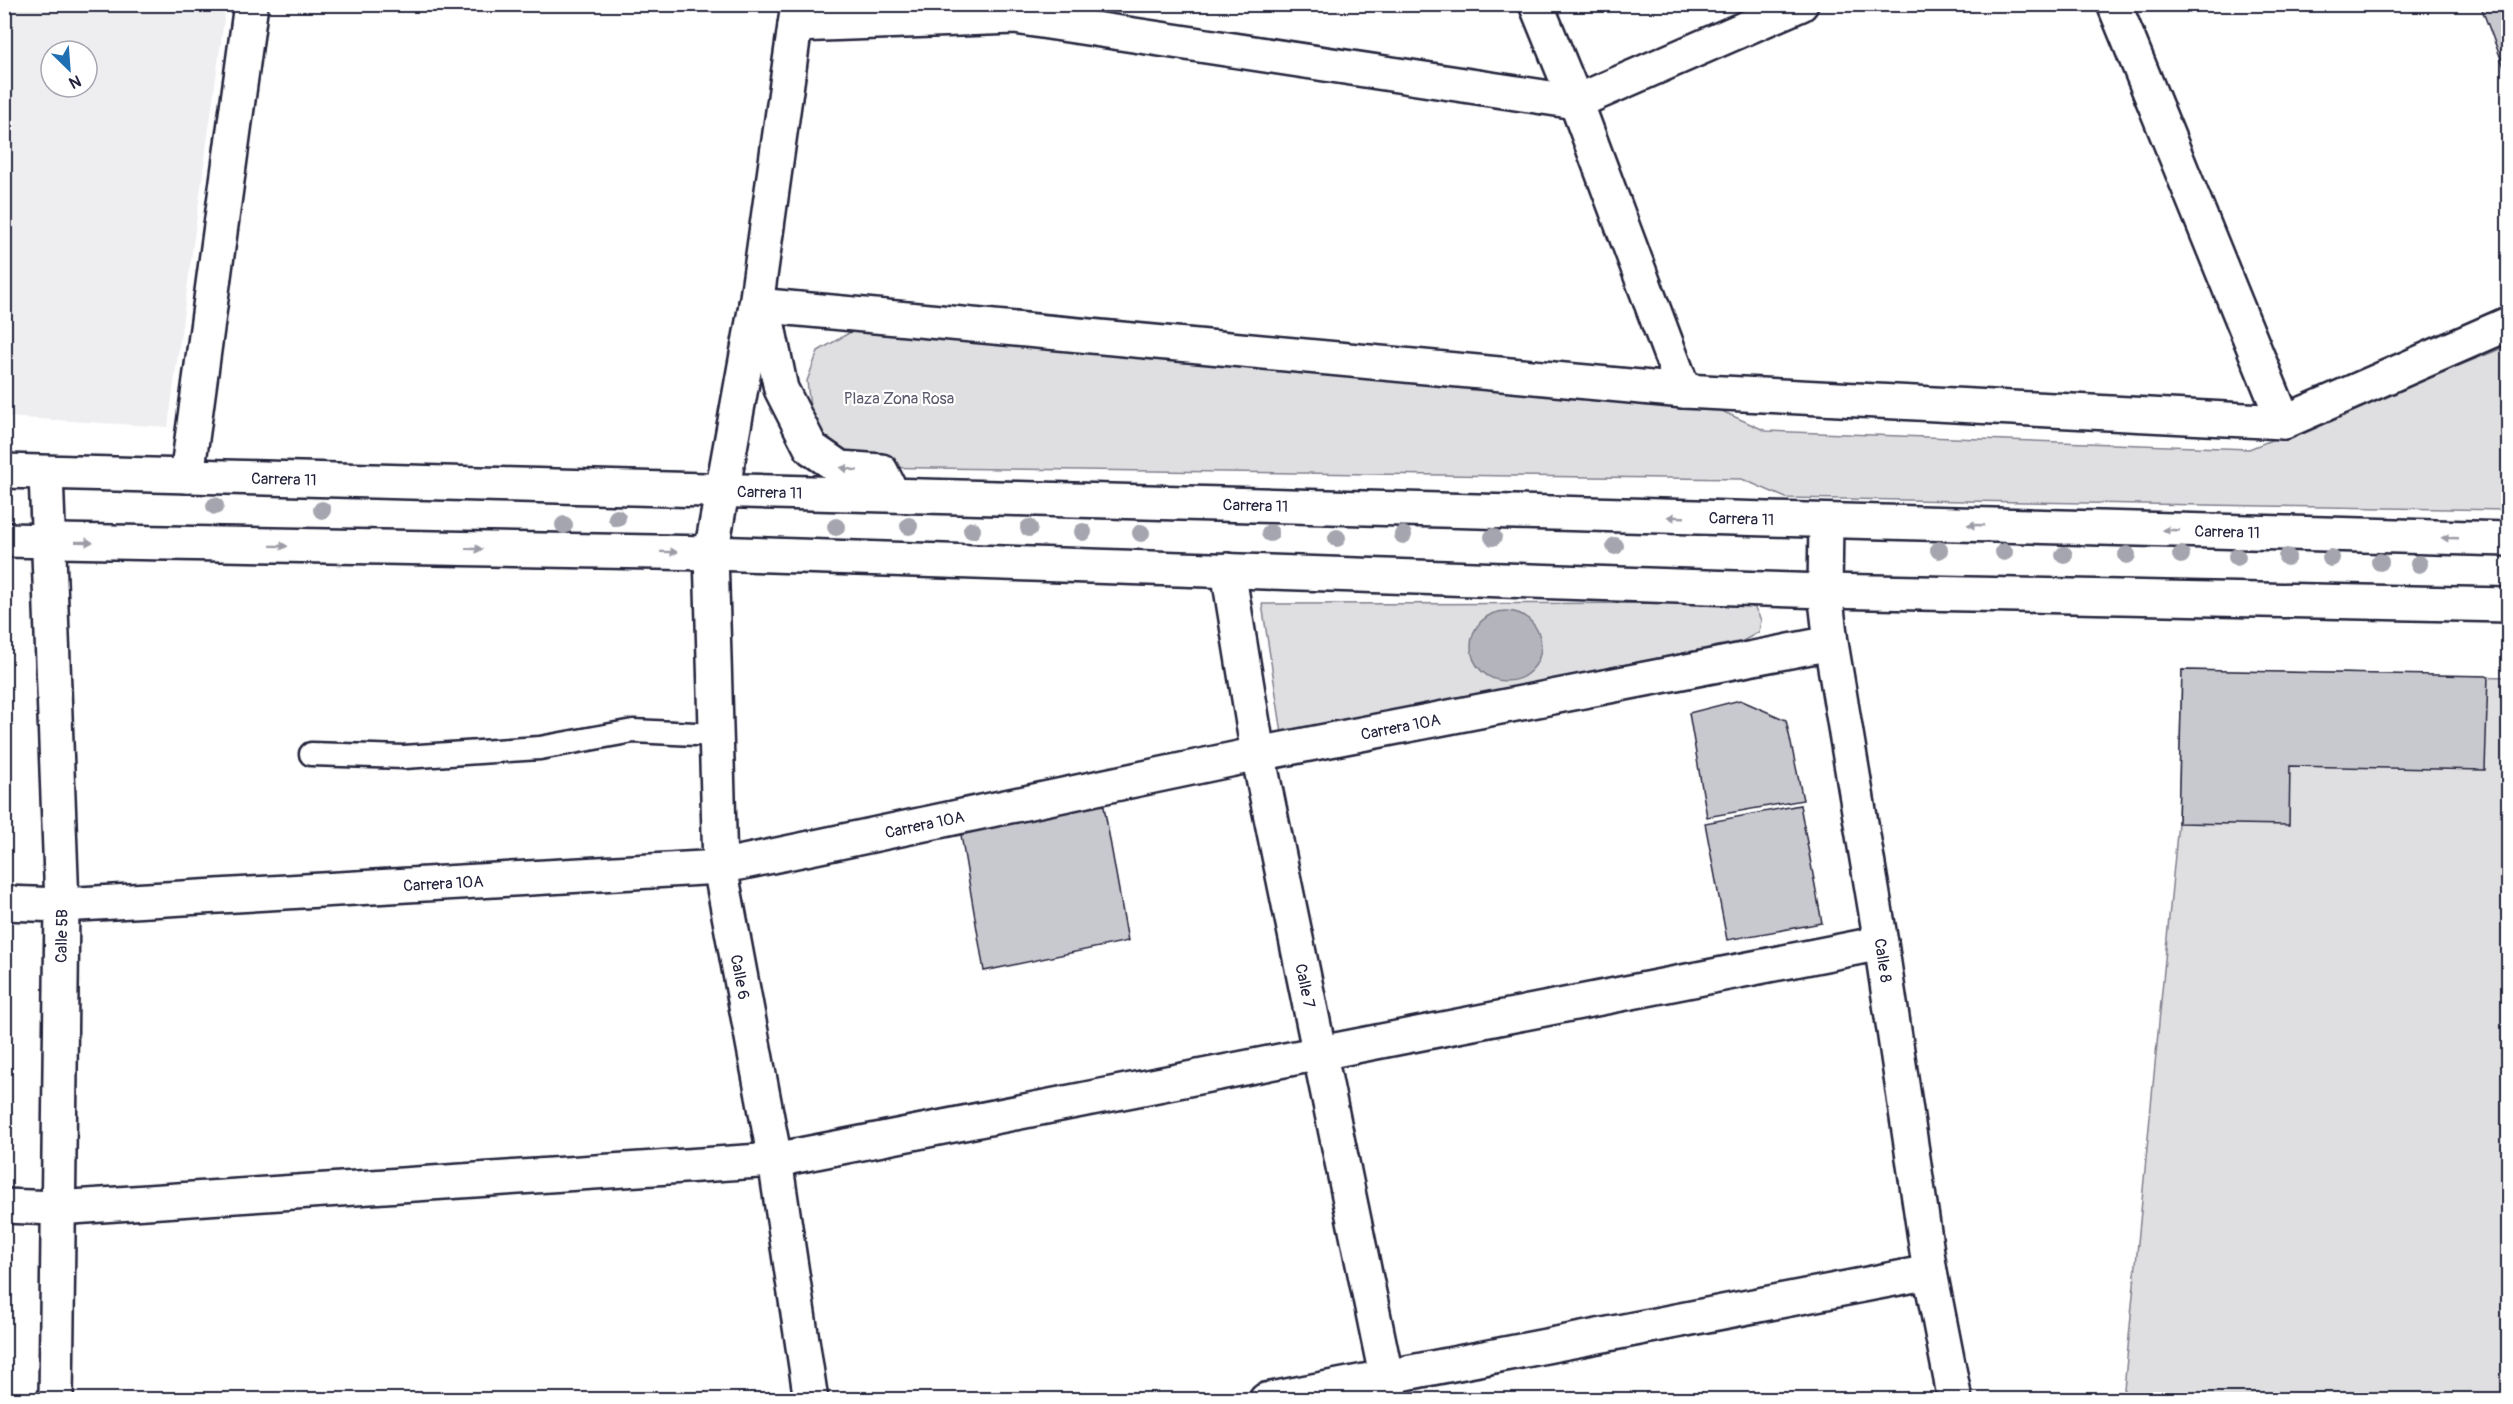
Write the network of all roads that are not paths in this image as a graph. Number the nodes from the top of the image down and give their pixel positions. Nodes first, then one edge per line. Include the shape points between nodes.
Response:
1 (251, 4) edge
2 (1047, 4) edge
3 (1536, 4) edge
4 (1801, 4) edge
5 (2115, 4) edge
6 (796, 15) edge
7 (1015, 17) junction
8 (1576, 102) junction
9 (756, 305) junction
10 (2508, 324) edge
11 (1684, 391) junction
12 (2284, 422) junction
13 (4, 471) edge
14 (46, 473) junction
15 (187, 476) junction
16 (722, 491) junction
17 (893, 494) junction
18 (1826, 521) junction
19 (2508, 539) edge
20 (4, 540) edge
21 (48, 542) junction
22 (711, 553) junction
23 (1228, 570) junction
24 (1826, 591) junction
25 (2508, 604) edge
26 (1831, 643) junction
27 (716, 735) junction
28 (312, 754) dead end
29 (1258, 754) junction
30 (720, 867) junction
31 (4, 903) edge
32 (62, 905) junction
33 (1881, 943) junction
34 (1319, 1053) junction
35 (775, 1160) junction
36 (4, 1206) edge
37 (57, 1208) junction
38 (1930, 1272) junction
39 (1389, 1388) edge
40 (56, 1400) edge
41 (811, 1400) edge
42 (1266, 1400) edge
43 (1955, 1400) edge

1 - 15 street
2 - 7 street
3 - 8 street
4 - 8 street
5 - 12 street
6 - 7 street
6 - 9 street, Calle 6
7 - 8 street
8 - 11 street
9 - 11 street
9 - 16 street, Calle 6
17 -> 9 street via 881,471 840,468 811,448 781,389 768,326
10 - 12 street
11 - 12 street
13 - 14 street, Carrera 11
14 - 15 street, Carrera 11
14 - 21 street, Calle 5B
15 - 16 street, Carrera 11
16 - 17 street, Carrera 11
16 - 22 street, Calle 6
18 -> 17 street, Carrera 11
19 -> 18 street, Carrera 11
18 - 24 street, Calle 8
20 - 21 street
21 -> 22 street
21 - 32 street, Calle 5B
22 - 23 street
22 - 27 street, Calle 6
23 - 24 street
23 - 29 street, Calle 7
24 - 25 street
24 - 26 street, Calle 8
26 - 29 street, Carrera 10A
26 - 33 street, Calle 8
27 - 28 lane via 633,731 540,748 404,757
27 - 30 street, Calle 6
29 - 30 street, Carrera 10A
29 - 34 street, Calle 7
30 - 32 street, Carrera 10A
30 - 35 street, Calle 6
31 - 32 street, Carrera 10A
32 - 37 street, Calle 5B
33 - 34 street
33 - 38 street, Calle 8
34 - 35 street
34 - 39 street, Calle 7
35 - 37 street
35 - 41 street, Calle 6
36 - 37 street
37 - 40 street, Calle 5B
38 - 39 street
38 - 43 street, Calle 8
39 - 42 street

